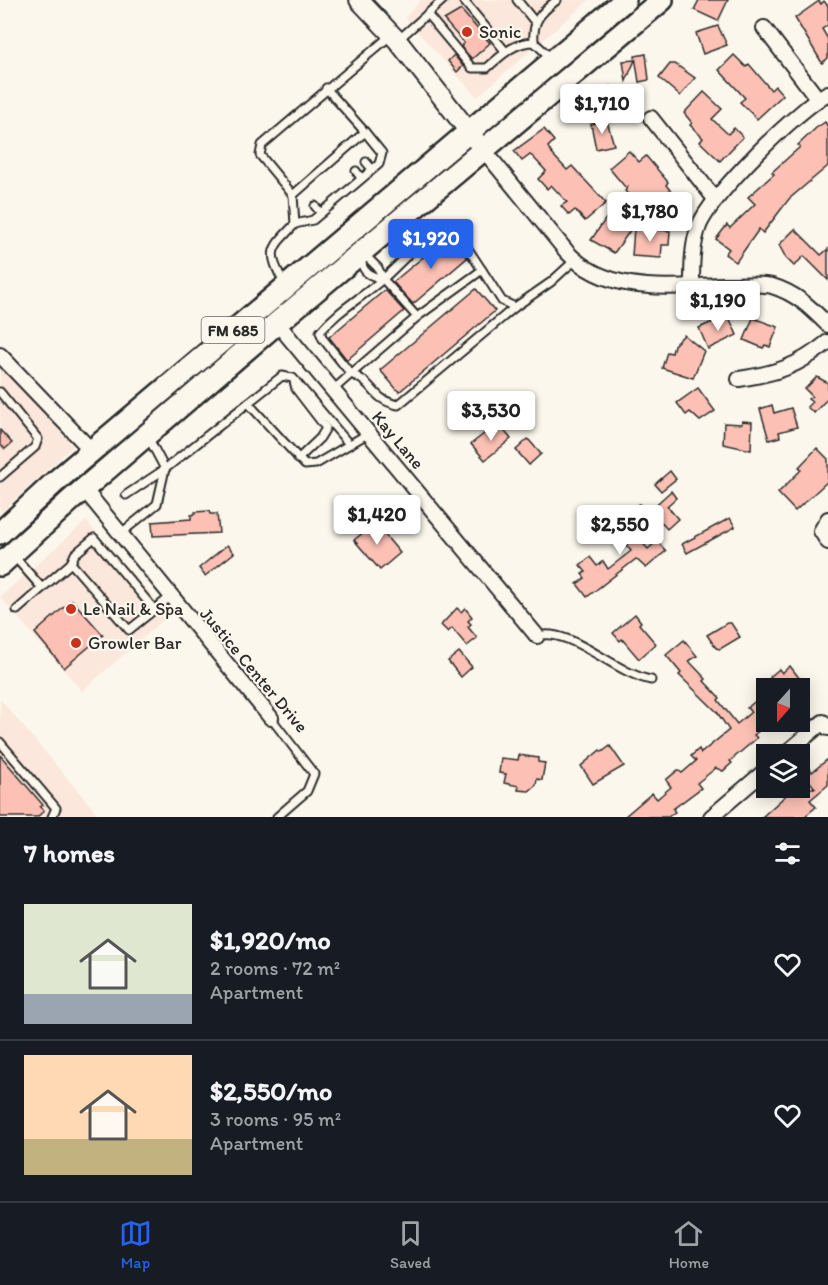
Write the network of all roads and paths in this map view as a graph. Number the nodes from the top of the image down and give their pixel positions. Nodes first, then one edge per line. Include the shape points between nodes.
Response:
1 (359, 0) edge
2 (443, 0) edge
3 (464, 0) edge
4 (517, 0) edge
5 (557, 0) edge
6 (625, 0) edge
7 (662, 0) edge
8 (427, 14) junction
9 (535, 22) junction
10 (764, 28) dead end
11 (394, 37) junction
12 (534, 42) junction
13 (506, 52) junction
14 (553, 60) junction
15 (326, 88) junction
16 (823, 96) edge
17 (651, 118) dead end
18 (468, 130) junction
19 (364, 132) junction
20 (483, 149) junction
21 (366, 162) dead end
22 (372, 169) junction
23 (356, 171) dead end
24 (361, 178) junction
25 (347, 179) dead end
26 (338, 186) dead end
27 (352, 186) junction
28 (344, 193) junction
29 (293, 195) junction
30 (327, 196) dead end
31 (715, 199) junction
32 (332, 203) junction
33 (315, 206) dead end
34 (321, 213) junction
35 (295, 224) junction
36 (360, 257) junction
37 (575, 260) junction
38 (482, 270) junction
39 (383, 279) junction
40 (286, 286) junction
41 (692, 286) junction
42 (515, 307) junction
43 (417, 317) junction
44 (277, 322) junction
45 (828, 325) edge
46 (828, 342) edge
47 (0, 355) edge
48 (351, 374) junction
49 (293, 378) junction
50 (739, 379) dead end
51 (333, 390) junction
52 (0, 392) edge
53 (248, 403) junction
54 (369, 433) junction
55 (147, 435) junction
56 (349, 444) junction
57 (92, 451) junction
58 (298, 459) junction
59 (165, 469) junction
60 (2, 472) edge
61 (84, 489) junction
62 (126, 495) dead end
63 (828, 519) edge
64 (0, 533) edge
65 (120, 534) junction
66 (825, 538) edge
67 (6, 560) edge
68 (71, 563) junction
69 (42, 588) junction
70 (170, 597) junction
71 (154, 609) junction
72 (17, 610) dead end
73 (537, 636) joint
74 (651, 680) dead end
75 (271, 718) joint
76 (828, 728) edge
77 (0, 742) edge
78 (797, 744) edge
79 (756, 779) edge
80 (52, 817) edge
81 (278, 817) edge
82 (711, 817) edge

1 - 11 street
2 - 8 lane
3 - 13 lane
4 - 9 lane
5 - 9 lane
6 - 14 main road, FM 685
7 - 20 main road, FM 685
8 - 11 lane
8 - 13 lane via 472,68 488,68
9 - 12 lane
10 - 16 street
11 - 15 lane
11 - 18 street
12 - 13 lane via 517,44
12 - 14 lane
14 - 18 main road, FM 685
15 - 19 lane
15 - 29 lane via 262,145 260,155
16 - 31 street via 798,115
17 - 31 street
18 - 20 street
18 - 40 main road, FM 685
19 - 22 lane via 382,153 379,164
19 - 29 lane via 354,147 303,191
20 - 36 main road, FM 685
20 - 37 street
21 - 22 lane
22 - 24 lane
23 - 24 lane
24 - 27 lane
25 - 27 lane
26 - 28 lane
27 - 28 lane
28 - 32 lane
29 - 35 lane
30 - 32 lane
31 - 41 street via 705,213 694,245
32 - 34 lane
33 - 34 lane
34 - 35 lane via 313,220
35 - 40 lane via 274,246 271,259
36 - 39 lane via 368,258
36 - 39 lane via 369,275
36 - 44 main road, FM 685
37 - 41 street via 598,276 619,282
37 - 42 lane
38 - 39 lane via 454,229 443,226 427,236
38 - 42 lane via 502,301
38 - 43 lane
39 - 43 lane
39 - 48 lane via 320,332
40 - 57 main road, FM 685
41 - 45 street via 772,286 798,297
42 - 48 lane via 398,405 382,402 363,378
43 - 48 lane
44 - 51 street, Kay Lane
44 - 55 main road, FM 685
46 - 50 street via 798,364
47 - 57 street
48 - 51 lane
49 - 53 lane via 282,376
49 - 56 lane
49 - 58 lane via 296,389 326,428
51 - 54 street, Kay Lane
52 - 60 lane via 38,439 35,447
53 - 58 lane
53 - 59 lane
54 - 56 lane
54 - 73 street, Kay Lane
55 - 59 lane
55 - 61 main road, FM 685
56 - 58 lane via 316,464 305,465
57 - 64 main road, FM 685
59 - 62 lane
59 - 65 lane via 157,504
61 - 65 street, Justice Center Drive
61 - 67 main road, FM 685
63 - 66 street via 821,526
65 - 70 street, Justice Center Drive
67 - 69 lane
68 - 69 lane
68 - 71 lane via 129,630
68 - 71 lane via 75,554 94,538
69 - 72 lane
70 - 71 lane
70 - 75 street, Justice Center Drive
73 - 74 lane via 551,633 565,638 634,677
75 - 81 lane, Justice Center Drive via 314,774 307,791
76 - 78 street via 823,722
77 - 80 lane via 56,808
79 - 82 street

